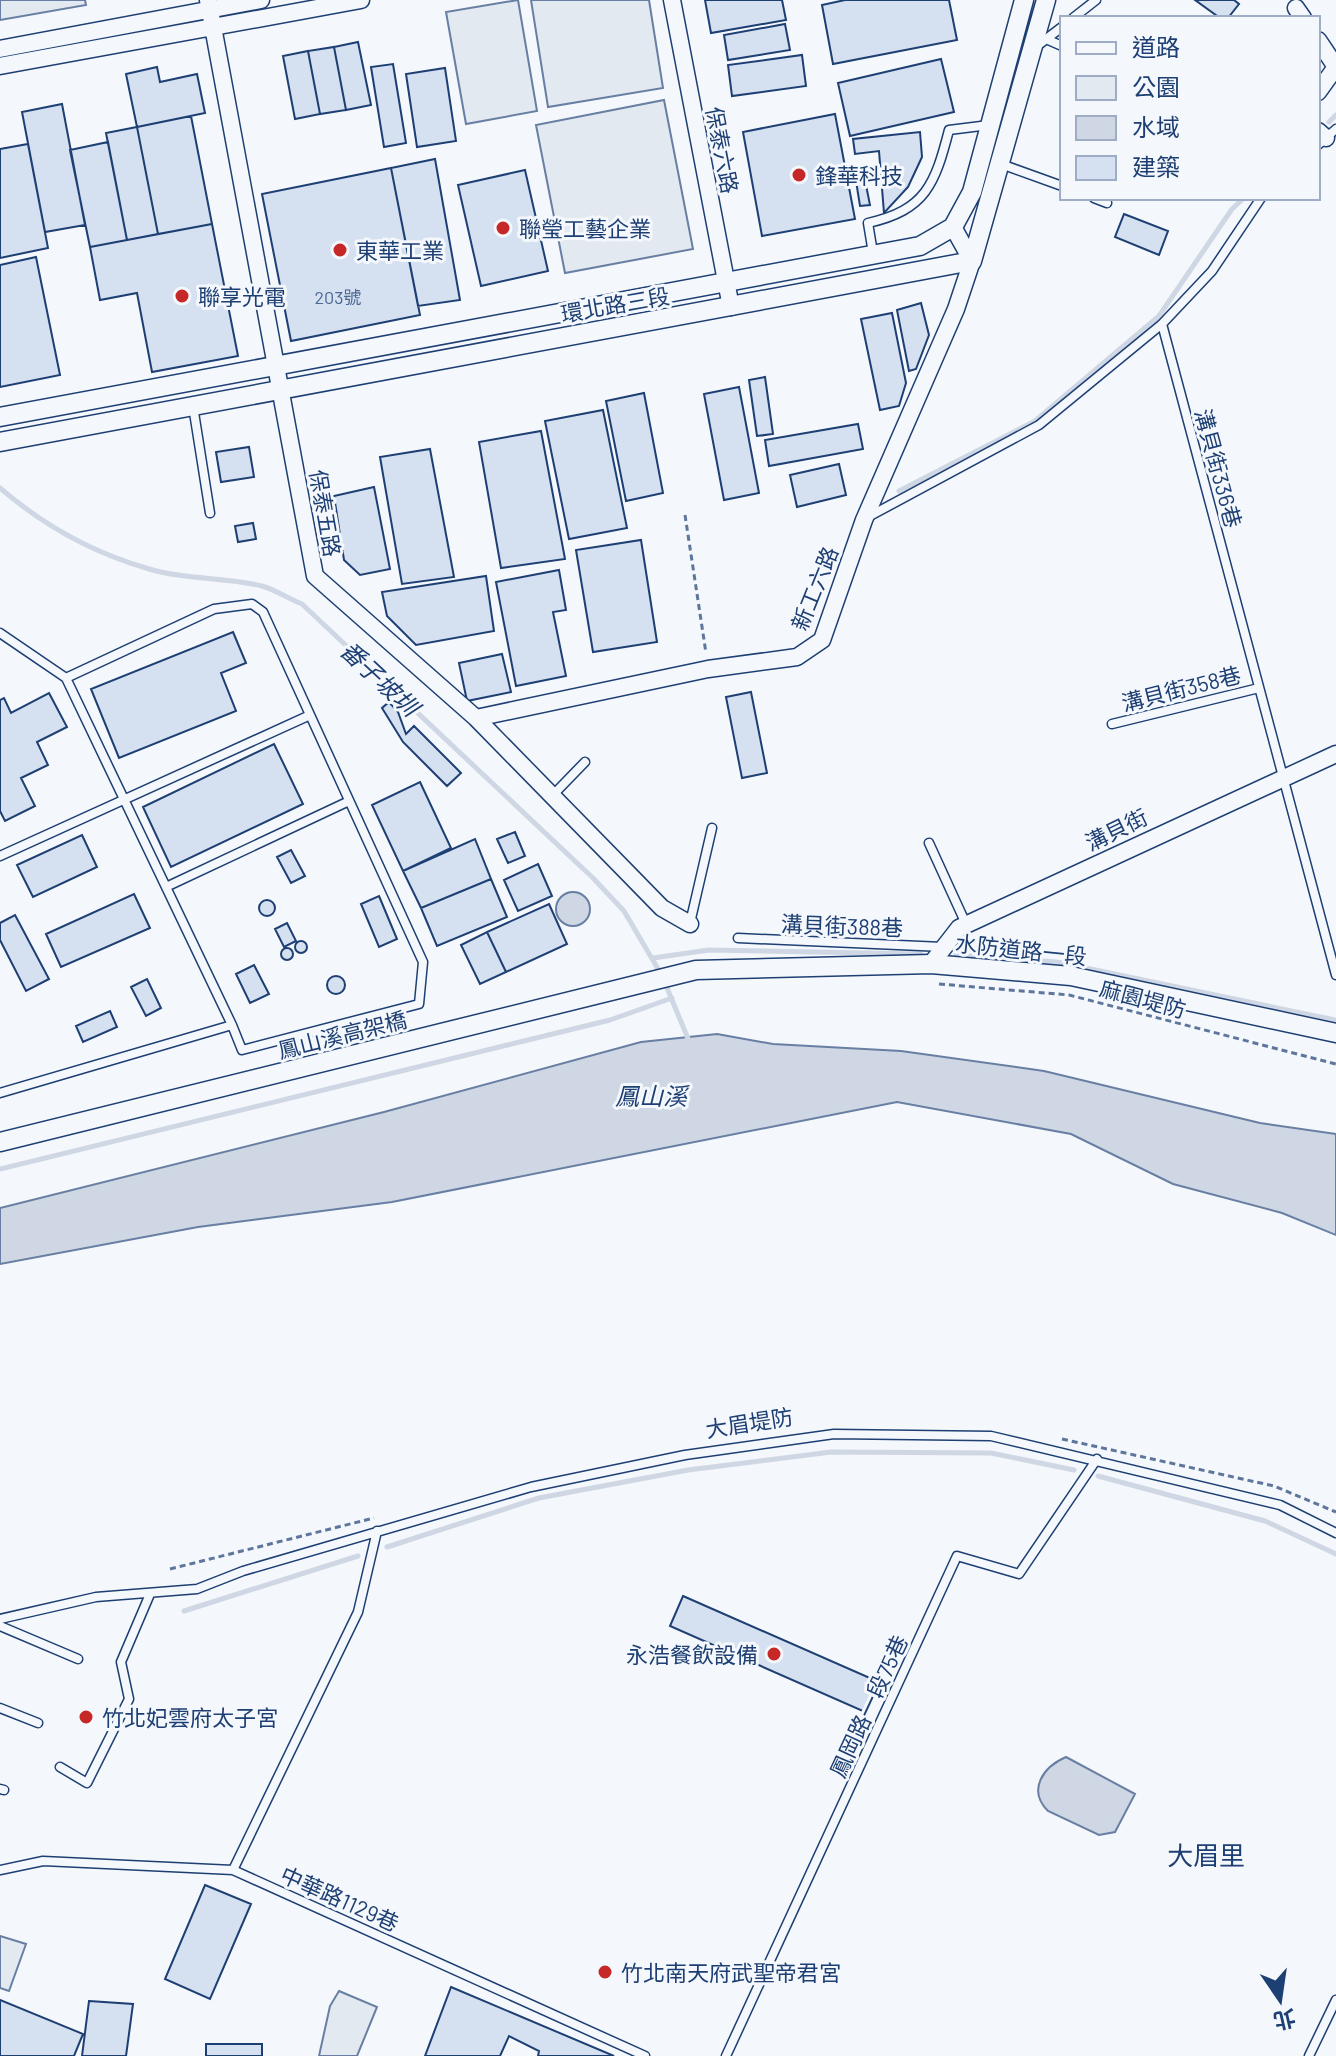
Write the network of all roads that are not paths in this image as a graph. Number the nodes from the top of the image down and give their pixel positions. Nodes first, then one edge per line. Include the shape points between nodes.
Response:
1 (261, 0) edge
2 (361, 0) edge
3 (672, 0) edge
4 (1024, 0) edge
5 (1046, 0) edge
6 (1096, 0) edge
7 (209, 5) edge
8 (1076, 16) edge
9 (162, 27) junction
10 (213, 27) junction
11 (1060, 29) edge
12 (112, 36) junction
13 (46, 40) junction
14 (1320, 43) edge
15 (1040, 44) junction
16 (1060, 46) edge
17 (0, 49) edge
18 (50, 57) junction
19 (0, 66) edge
20 (1336, 67) edge
21 (1320, 89) edge
22 (990, 125) junction
23 (1000, 163) junction
24 (1060, 185) edge
25 (1099, 200) edge
26 (1260, 200) edge
27 (1107, 203) dead end
28 (953, 227) junction
29 (873, 254) junction
30 (972, 261) junction
31 (726, 281) junction
32 (731, 307) junction
33 (1162, 324) junction
34 (276, 366) junction
35 (281, 389) junction
36 (193, 406) junction
37 (0, 417) edge
38 (0, 442) edge
39 (210, 513) dead end
40 (864, 520) junction
41 (0, 633) edge
42 (66, 678) junction
43 (1259, 688) junction
44 (308, 716) junction
45 (476, 718) junction
46 (1112, 724) dead end
47 (1336, 754) edge
48 (585, 762) dead end
49 (1282, 777) junction
50 (552, 797) junction
51 (123, 799) junction
52 (347, 802) junction
53 (712, 828) dead end
54 (929, 843) dead end
55 (0, 856) edge
56 (166, 887) junction
57 (690, 924) joint
58 (966, 924) junction
59 (738, 938) dead end
60 (944, 947) junction
61 (931, 964) junction
62 (696, 970) joint
63 (1336, 975) edge
64 (232, 1025) junction
65 (1336, 1033) edge
66 (0, 1093) edge
67 (0, 1142) edge
68 (1097, 1459) junction
69 (377, 1531) junction
70 (1336, 1533) edge
71 (150, 1594) junction
72 (0, 1619) edge
73 (0, 1626) edge
74 (78, 1659) dead end
75 (0, 1708) edge
76 (38, 1723) dead end
77 (60, 1767) dead end
78 (0, 1870) edge
79 (233, 1870) junction
80 (1336, 2000) edge
81 (645, 2056) edge
82 (726, 2056) edge
83 (1309, 2056) edge

1 - 7 street
2 - 10 street
3 - 31 street, 保泰六路
4 - 22 street
5 - 15 street
6 - 8 lane
7 - 9 street
7 - 10 street, 保泰五路
9 - 10 street
9 - 12 street
10 - 34 street, 保泰五路
11 - 15 lane
12 - 13 street
12 - 18 street
13 - 17 street
13 - 18 street
14 - 20 street
15 - 16 lane
15 - 23 street
18 - 19 street
20 - 21 street
22 - 28 street via 972,192
22 - 29 lane via 949,130 929,188 898,217 868,223
23 - 24 lane
23 - 30 street
25 - 27 lane
26 - 33 lane via 1212,271
28 - 29 street, 環北路三段 via 920,246
28 - 30 street
29 - 31 street, 環北路三段
30 - 32 street, 環北路三段
30 - 40 street, 新工六路
31 - 32 street, 保泰六路
31 - 34 street, 環北路三段
32 - 35 street, 環北路三段
33 - 40 lane via 1039,425
33 - 43 lane, 溝貝街336巷
34 - 35 street, 保泰五路
34 - 37 street, 環北路三段
35 - 36 street, 環北路三段
35 - 45 street, 保泰五路 via 315,576
36 - 38 street, 環北路三段
36 - 39 lane
40 - 45 street, 新工六路 via 822,640 797,657 708,669
41 - 42 lane
42 - 44 lane via 214,609 252,604 263,612
42 - 51 lane
43 - 46 lane, 溝貝街358巷
43 - 49 lane, 溝貝街336巷
44 - 51 lane
44 - 52 lane
45 - 50 street, 保泰五路
47 - 49 street, 溝貝街
48 - 50 lane
49 - 58 street, 溝貝街
49 - 63 lane, 溝貝街336巷
50 - 57 street, 保泰五路 via 662,908
51 - 55 lane
51 - 56 lane
52 - 56 lane
52 - 64 lane via 423,962 419,1004 242,1050
53 - 57 lane
54 - 58 lane
56 - 64 lane
58 - 60 street, 溝貝街
59 - 60 lane, 溝貝街388巷
60 - 61 street, 溝貝街
61 - 62 street, 水防道路一段
61 - 65 street, 水防道路一段 via 1071,976
62 - 67 street, 鳳山溪高架橋
64 - 66 lane
68 - 69 lane via 991,1436 834,1434 685,1455 531,1487
68 - 70 lane via 1280,1505
68 - 82 lane, 鳳岡路一段75巷 via 1019,1574 957,1556
69 - 71 lane via 197,1589
69 - 79 lane via 358,1612
71 - 72 lane via 96,1597
71 - 77 lane via 121,1662 129,1699 87,1783
73 - 74 lane
75 - 76 lane
78 - 79 lane, 中華路1129巷 via 43,1861
79 - 81 lane, 中華路1129巷
80 - 83 lane

